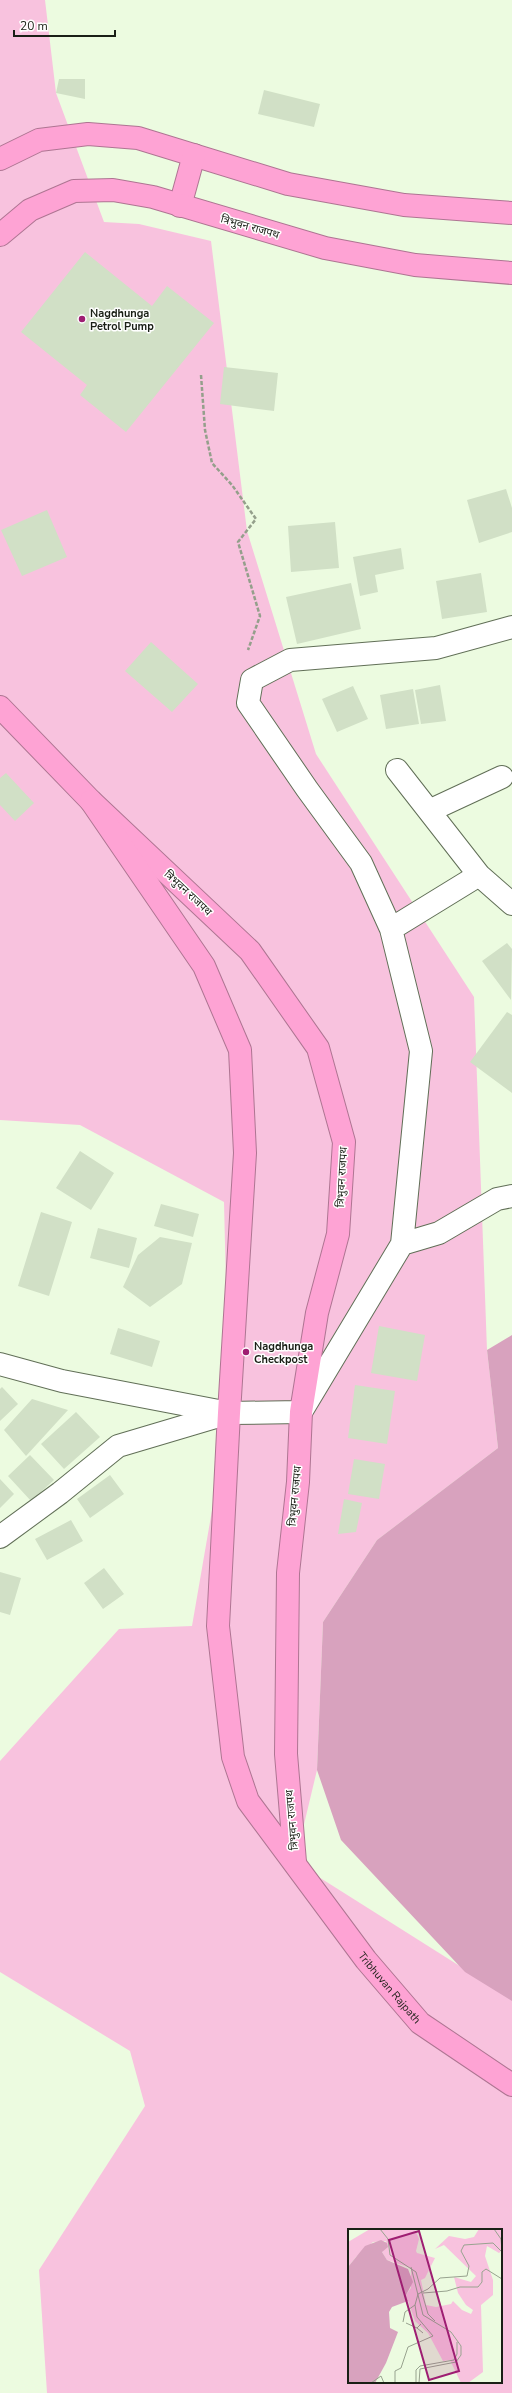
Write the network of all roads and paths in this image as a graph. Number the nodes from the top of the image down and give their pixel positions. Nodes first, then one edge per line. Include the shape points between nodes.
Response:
1 (194, 155) junction
2 (0, 159) edge
3 (180, 206) junction
4 (512, 213) edge
5 (0, 235) edge
6 (512, 273) edge
7 (201, 375) dead end
8 (512, 627) edge
9 (252, 680) junction
10 (0, 707) edge
11 (397, 770) dead end
12 (502, 777) dead end
13 (91, 801) junction
14 (429, 811) junction
15 (479, 875) junction
16 (512, 904) edge
17 (391, 928) junction
18 (512, 1196) edge
19 (402, 1244) junction
20 (0, 1364) edge
21 (229, 1412) junction
22 (301, 1412) junction
23 (0, 1537) edge
24 (295, 1862) junction
25 (512, 2084) edge

1 - 2 highway via 138,138 88,134 39,140
1 - 3 highway
1 - 4 highway via 288,184 404,205
3 - 5 highway, त्रिभुवन राजपथ via 153,197 113,190 74,191 30,210
3 - 6 highway, त्रिभुवन राजपथ via 325,248 415,265
7 - 9 path via 205,430 212,464 232,484 256,519 238,542 260,616 247,647
8 - 9 street via 436,648 290,660
9 - 17 street via 248,702 361,863
10 - 13 highway, त्रिभुवन राजपथ
11 - 14 street
12 - 14 street
13 - 21 highway, त्रिभुवन राजपथ via 204,966 240,1050 245,1153
13 - 22 highway, त्रिभुवन राजपथ via 250,951 318,1048 344,1142 338,1234 317,1313
14 - 15 street
15 - 16 street
15 - 17 street
17 - 19 street via 421,1051
18 - 19 street via 496,1199 439,1233
19 - 22 street
20 - 21 street via 62,1381
21 - 22 street
21 - 23 street via 118,1446
21 - 24 highway, त्रिभुवन राजपथ via 218,1626 233,1757 248,1801
22 - 24 highway, त्रिभुवन राजपथ via 298,1482 288,1573 286,1754
24 - 25 highway, Tribhuvan Rajpath via 366,1960 420,2022

